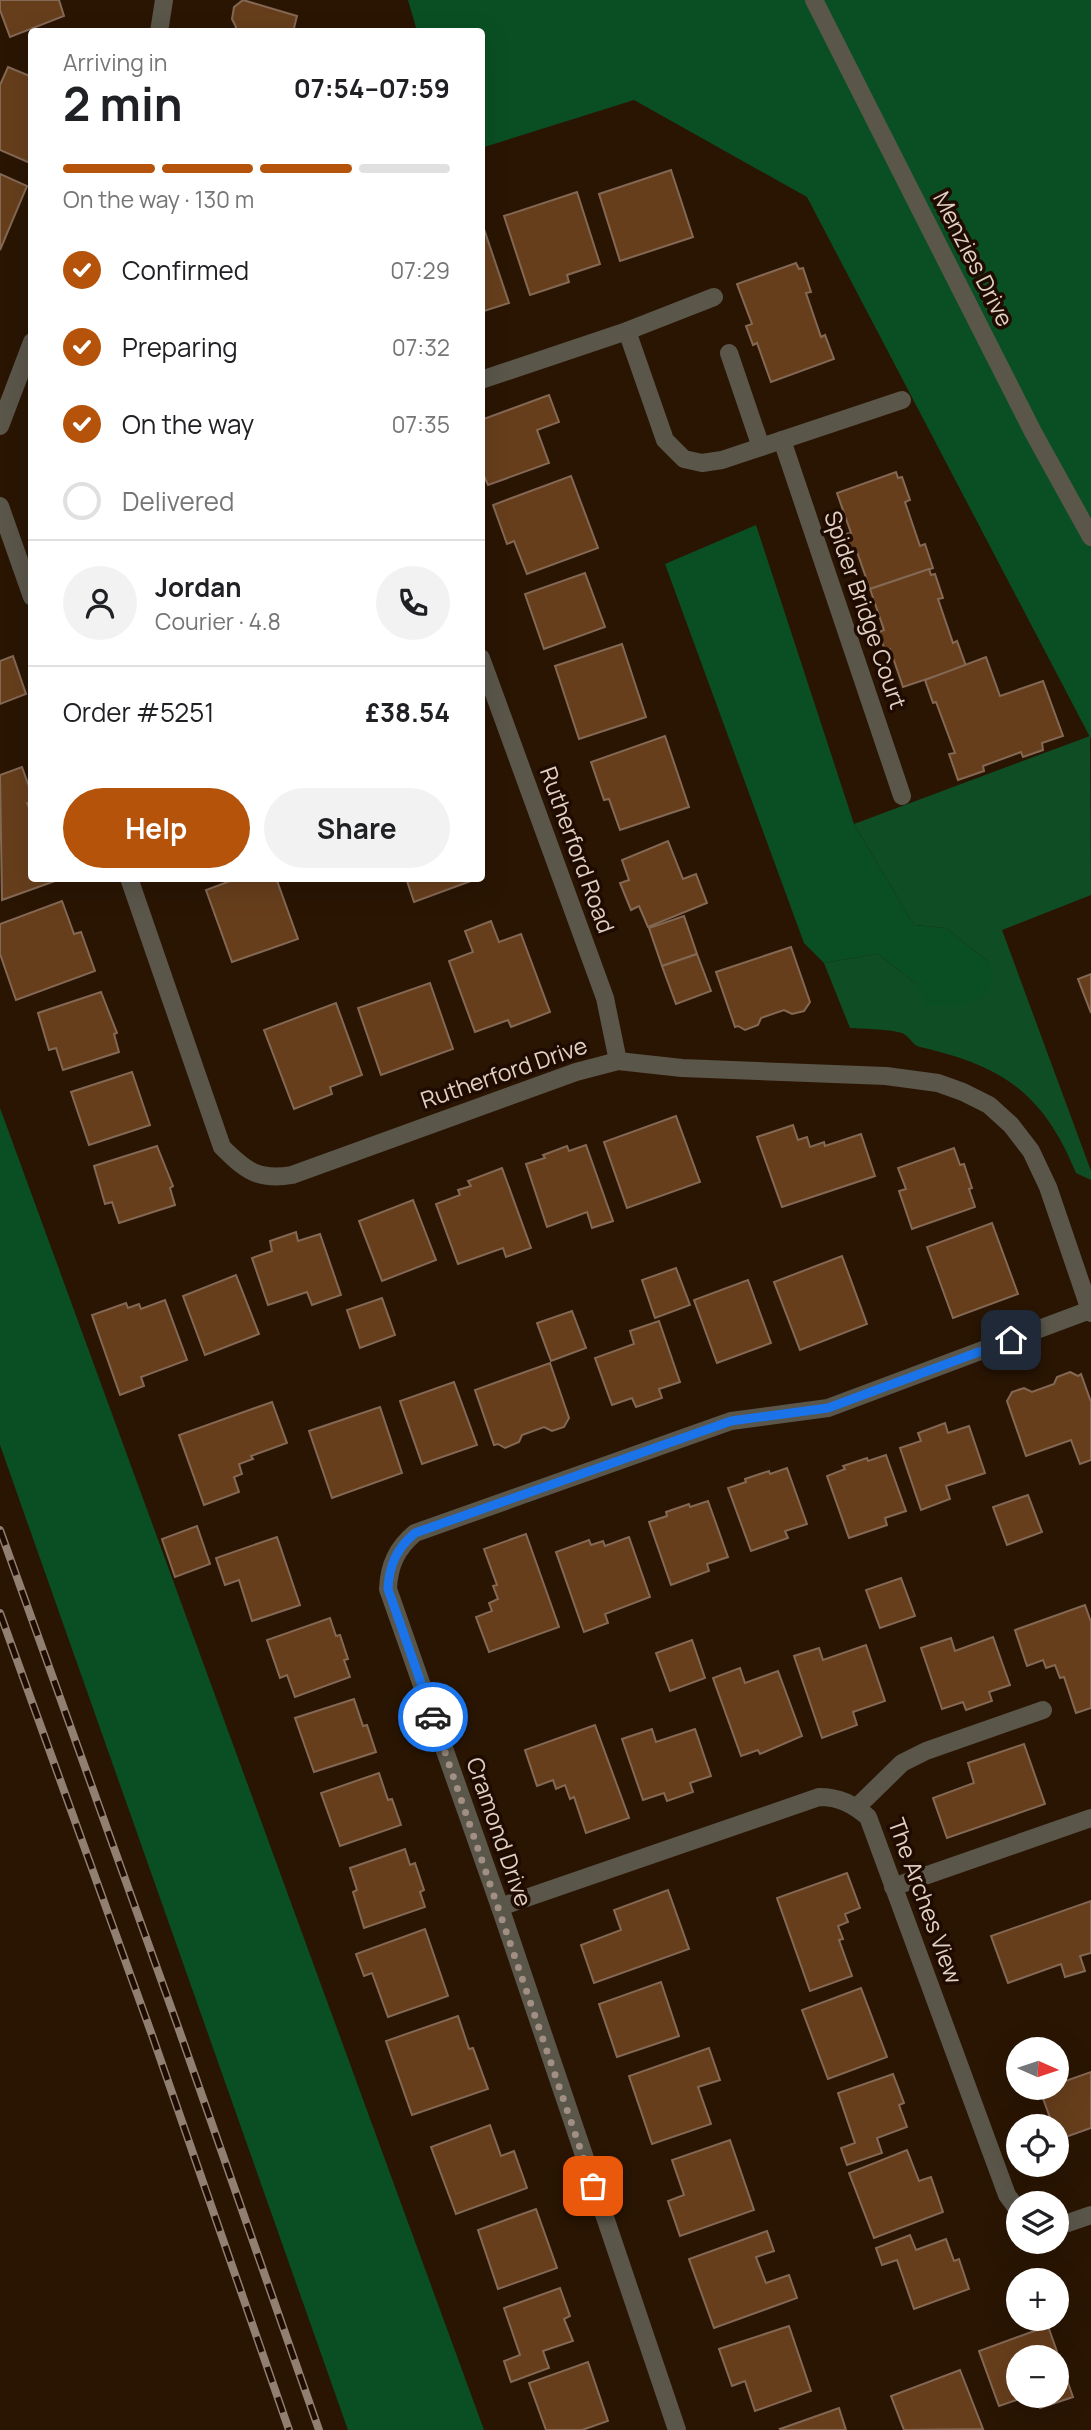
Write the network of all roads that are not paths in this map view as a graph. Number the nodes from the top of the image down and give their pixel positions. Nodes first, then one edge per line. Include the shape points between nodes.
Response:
1 (164, 0) edge
2 (814, 0) edge
3 (160, 28) edge
4 (714, 297) dead end
5 (627, 331) junction
6 (28, 352) edge
7 (729, 354) dead end
8 (485, 379) edge
9 (902, 400) dead end
10 (0, 426) edge
11 (782, 440) junction
12 (761, 447) junction
13 (0, 506) edge
14 (1091, 537) edge
15 (28, 586) edge
16 (485, 669) edge
17 (902, 796) dead end
18 (130, 882) edge
19 (618, 1061) junction
20 (1090, 1311) edge
21 (1043, 1710) dead end
22 (857, 1807) junction
23 (1091, 1818) edge
24 (893, 1887) junction
25 (500, 1908) junction
26 (1006, 2192) edge
27 (1091, 2215) edge
28 (1069, 2223) edge
29 (677, 2430) edge

1 - 3 street
2 - 14 street, Menzies Drive via 1032,432
4 - 5 street
5 - 8 street
5 - 12 street via 665,440 684,459 702,463 722,460
6 - 10 street
7 - 12 street
9 - 11 street
11 - 12 street
11 - 17 street, Spider Bridge Court
13 - 15 street
16 - 19 street, Rutherford Road via 605,998
18 - 19 street, Rutherford Drive via 222,1147 258,1175 292,1175
19 - 20 street, Rutherford Drive via 886,1076 939,1083 989,1105 1031,1150
20 - 25 street, Cramond Drive via 828,1408 731,1421 415,1533 402,1544 389,1572 388,1589
21 - 22 street via 902,1763
22 - 24 street, The Arches View via 868,1817
22 - 25 street, The Arches View via 833,1797 819,1797
23 - 24 street
24 - 26 street, The Arches View
25 - 29 street, Cramond Drive
27 - 28 street

